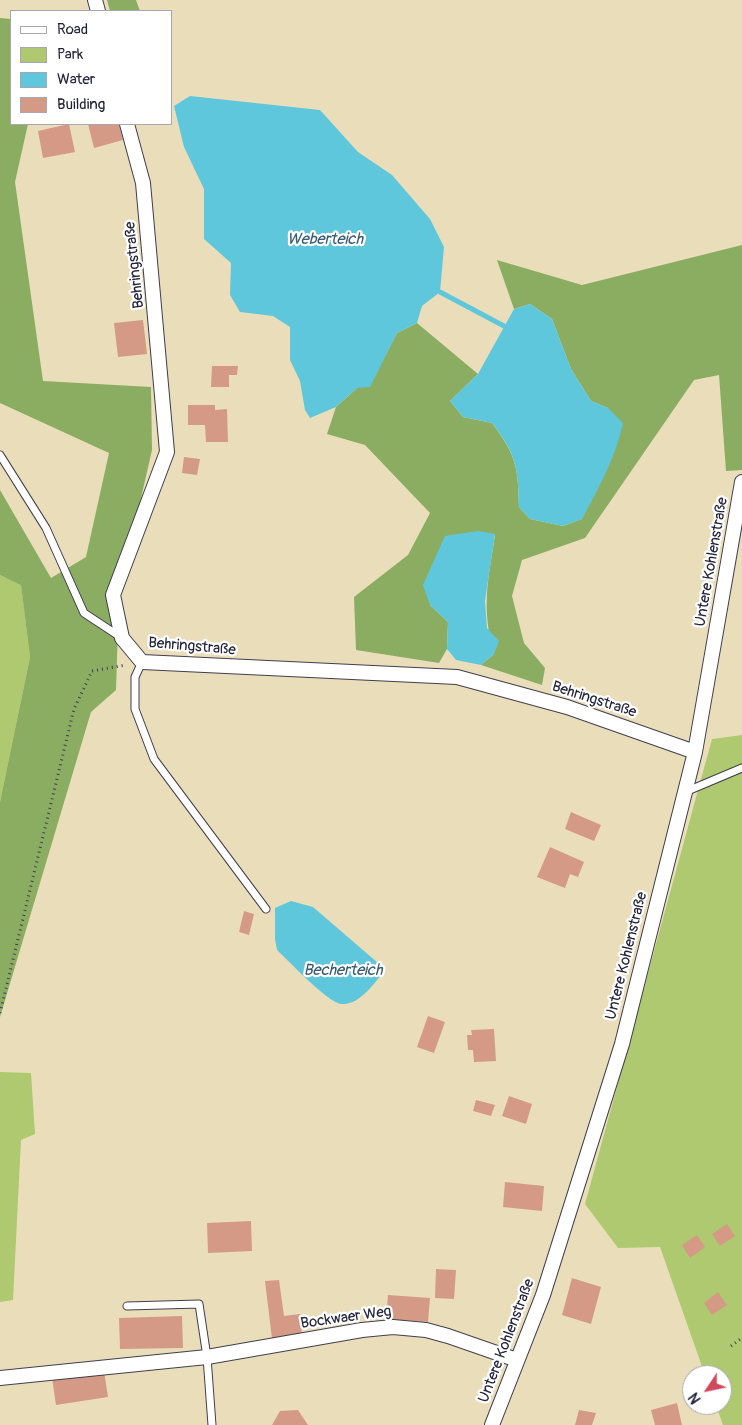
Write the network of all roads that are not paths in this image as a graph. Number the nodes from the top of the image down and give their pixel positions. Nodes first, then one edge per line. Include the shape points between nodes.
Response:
1 (127, 125) edge
2 (0, 455) edge
3 (742, 482) edge
4 (122, 638) junction
5 (142, 662) junction
6 (695, 752) junction
7 (742, 768) edge
8 (685, 792) junction
9 (266, 910) dead end
10 (127, 1306) dead end
11 (206, 1357) junction
12 (517, 1360) junction
13 (0, 1378) edge
14 (212, 1425) edge
15 (492, 1425) edge

1 - 4 street, Behringstraße via 143,183 167,452 113,595
2 - 4 lane via 46,528 84,613
3 - 6 street, Untere Kohlenstraße
4 - 5 street, Behringstraße
5 - 6 street, Behringstraße via 457,677 567,707
5 - 9 lane via 135,677 135,709 154,759
6 - 8 street, Untere Kohlenstraße
7 - 8 lane
8 - 12 street, Untere Kohlenstraße via 622,1044 543,1295
10 - 11 lane via 199,1304
11 - 12 street, Bockwaer Weg via 393,1327 426,1330
11 - 13 street, Bockwaer Weg
11 - 14 lane
12 - 15 street, Untere Kohlenstraße

